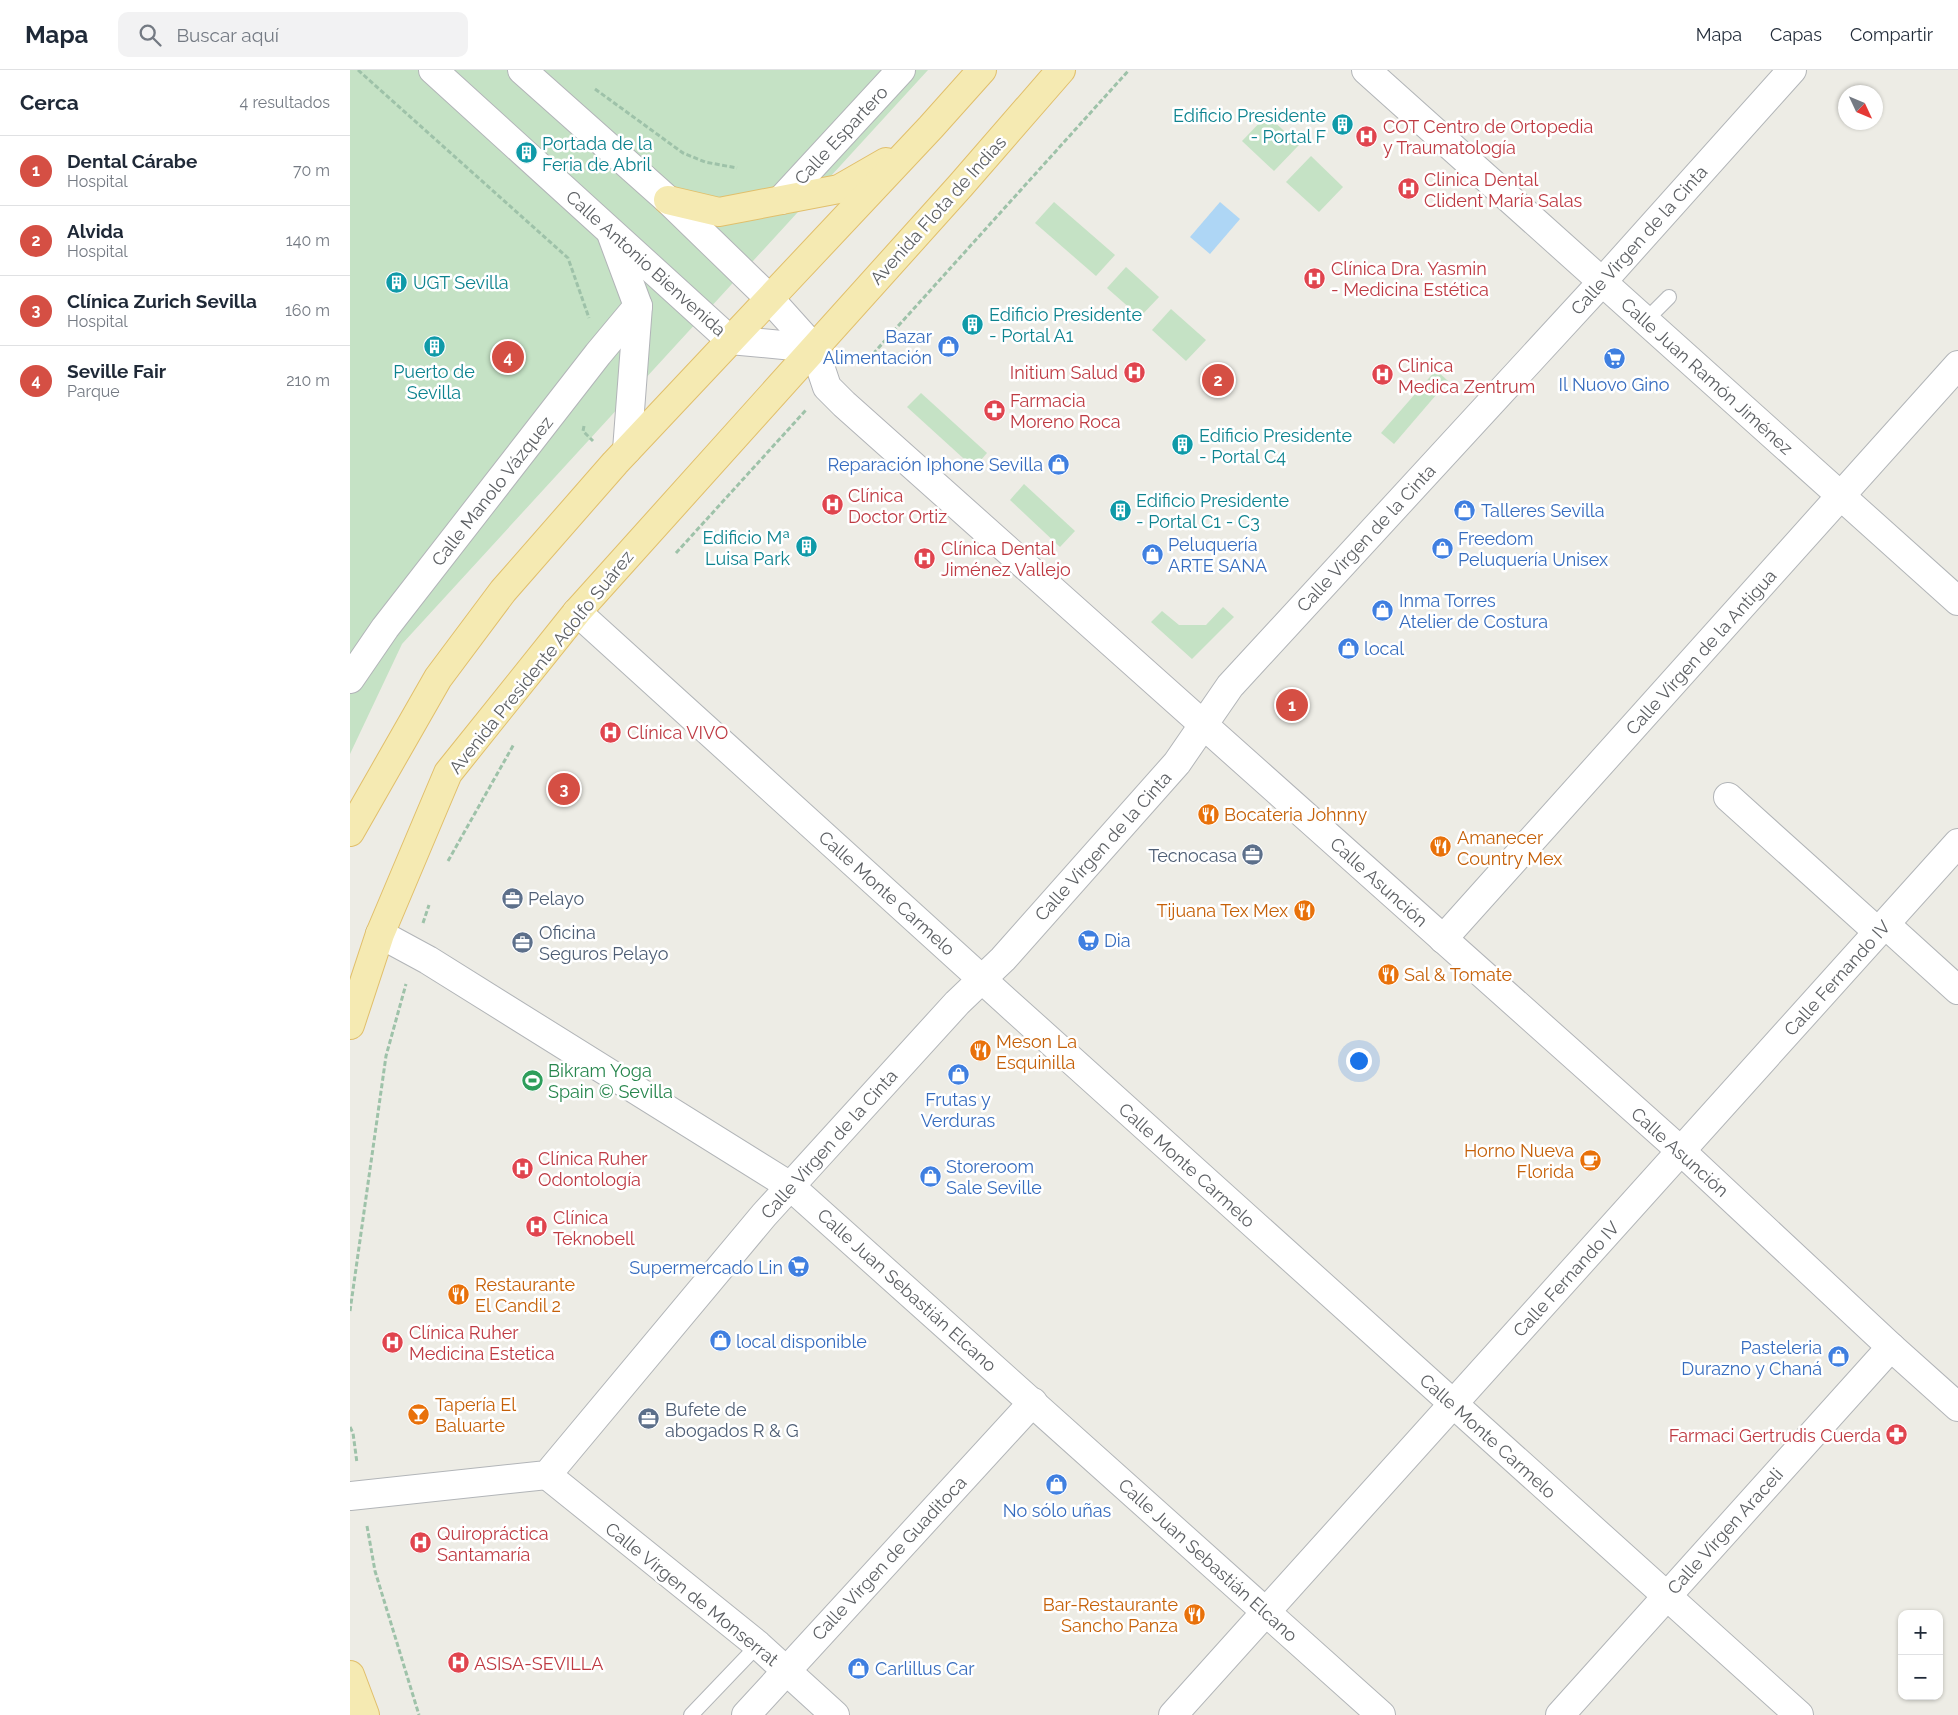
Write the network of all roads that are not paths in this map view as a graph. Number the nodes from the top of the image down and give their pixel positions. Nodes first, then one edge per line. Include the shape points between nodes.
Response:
1 (433, 70) edge
2 (522, 70) edge
3 (901, 70) edge
4 (982, 70) edge
5 (1061, 70) edge
6 (1366, 70) edge
7 (1792, 70) edge
8 (913, 146) junction
9 (668, 200) junction
10 (781, 200) junction
11 (611, 232) junction
12 (1602, 282) junction
13 (1669, 296) dead end
14 (769, 298) junction
15 (638, 306) junction
16 (1646, 320) junction
17 (730, 340) junction
18 (814, 348) junction
19 (1958, 366) edge
20 (627, 450) junction
21 (1841, 496) junction
22 (1958, 601) edge
23 (577, 612) junction
24 (350, 680) edge
25 (1203, 726) junction
26 (1728, 797) dead end
27 (350, 832) edge
28 (1958, 843) edge
29 (1881, 928) junction
30 (380, 934) junction
31 (1444, 939) junction
32 (982, 979) junction
33 (1958, 990) edge
34 (350, 1026) edge
35 (1681, 1151) junction
36 (790, 1186) junction
37 (1891, 1347) junction
38 (1033, 1402) junction
39 (1453, 1404) junction
40 (1958, 1407) edge
41 (547, 1475) junction
42 (350, 1496) edge
43 (1666, 1597) junction
44 (1266, 1612) junction
45 (758, 1645) junction
46 (786, 1670) junction
47 (350, 1675) edge
48 (365, 1715) edge
49 (691, 1715) edge
50 (746, 1715) edge
51 (835, 1715) edge
52 (1173, 1715) edge
53 (1381, 1715) edge
54 (1560, 1715) edge
55 (1799, 1715) edge

1 - 11 street, Calle Antonio Bienvenida
2 - 9 street
3 - 10 street, Calle Espartero
4 - 8 main road
5 - 18 main road, Avenida Flota de Indias
6 - 12 street, Calle Juan Ramón Jiménez
7 - 12 street, Calle Virgen de la Cinta
8 - 10 main road via 838,189
8 - 14 main road
9 - 10 main road via 719,212
9 - 14 street
11 - 15 street
11 - 17 street, Calle Antonio Bienvenida
12 - 16 street, Calle Juan Ramón Jiménez
12 - 25 street, Calle Virgen de la Cinta via 1230,686
13 - 16 lane
14 - 17 main road
14 - 18 street
15 - 20 street
15 - 24 street, Calle Manolo Vázquez via 375,641
16 - 21 street, Calle Juan Ramón Jiménez
17 - 18 street, Calle Antonio Bienvenida
17 - 20 main road
18 - 23 main road, Avenida Presidente Adolfo Suárez
18 - 25 street, Calle Asunción via 827,387 844,404
19 - 21 street, Calle Virgen de la Antigua
20 - 27 main road via 503,591 438,678
21 - 22 street, Calle Juan Ramón Jiménez
21 - 31 street, Calle Virgen de la Antigua
23 - 30 main road, Avenida Presidente Adolfo Suárez via 448,773
23 - 32 street, Calle Monte Carmelo
25 - 31 street, Calle Asunción
25 - 32 street, Calle Virgen de la Cinta via 1177,763
26 - 29 street
28 - 29 street, Calle Fernando IV
29 - 33 street
29 - 35 street, Calle Fernando IV
30 - 34 main road, Avenida Presidente Adolfo Suárez
30 - 36 street, Calle Juan Sebastián Elcano via 428,960
31 - 35 street, Calle Asunción
32 - 36 street, Calle Virgen de la Cinta
32 - 39 street, Calle Monte Carmelo
35 - 37 street, Calle Asunción
35 - 39 street, Calle Fernando IV
36 - 38 street, Calle Juan Sebastián Elcano
36 - 41 street, Calle Virgen de la Cinta
37 - 40 street, Calle Asunción
37 - 43 street, Calle Virgen Araceli
38 - 44 street, Calle Juan Sebastián Elcano
38 - 46 street, Calle Virgen de Guaditoca
39 - 43 street, Calle Monte Carmelo
39 - 44 street, Calle Fernando IV
41 - 42 street
41 - 45 street, Calle Virgen de Monserrat
43 - 54 street, Calle Virgen Araceli
43 - 55 street, Calle Monte Carmelo
44 - 52 street, Calle Fernando IV
44 - 53 street, Calle Juan Sebastián Elcano
45 - 46 street, Calle Virgen de Monserrat
45 - 49 lane
46 - 50 street, Calle Virgen de Guaditoca
46 - 51 street, Calle Virgen de Monserrat
47 - 48 main road

